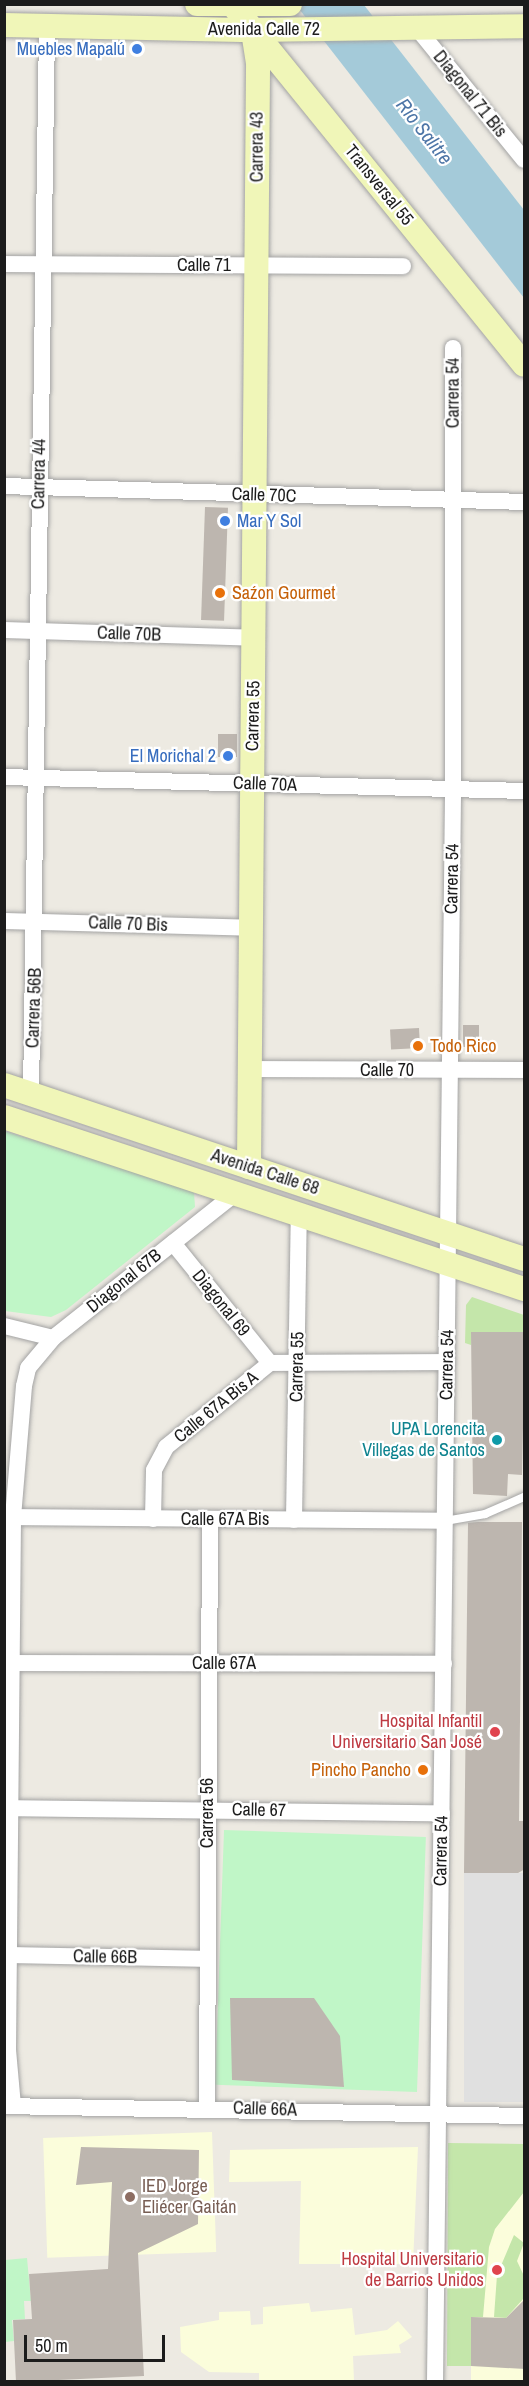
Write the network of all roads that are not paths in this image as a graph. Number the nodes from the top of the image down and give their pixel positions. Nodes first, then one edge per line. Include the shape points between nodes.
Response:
1 (197, 4) edge
2 (285, 4) edge
3 (290, 4) edge
4 (232, 5) edge
5 (4, 25) edge
6 (46, 26) junction
7 (525, 26) edge
8 (405, 28) junction
9 (253, 30) junction
10 (525, 160) edge
11 (4, 264) edge
12 (42, 265) junction
13 (257, 265) junction
14 (403, 266) dead end
15 (453, 348) dead end
16 (525, 364) edge
17 (4, 486) edge
18 (39, 487) junction
19 (255, 495) junction
20 (453, 500) junction
21 (525, 502) edge
22 (4, 630) edge
23 (38, 631) junction
24 (254, 638) junction
25 (4, 777) edge
26 (36, 777) junction
27 (253, 783) junction
28 (453, 789) junction
29 (525, 791) edge
30 (4, 921) edge
31 (37, 922) junction
32 (251, 928) junction
33 (250, 1069) junction
34 (448, 1070) junction
35 (525, 1070) edge
36 (4, 1085) edge
37 (31, 1094) junction
38 (4, 1117) edge
39 (249, 1167) junction
40 (236, 1194) junction
41 (299, 1215) junction
42 (448, 1233) junction
43 (173, 1243) junction
44 (525, 1259) edge
45 (448, 1264) junction
46 (525, 1288) edge
47 (4, 1326) edge
48 (53, 1338) junction
49 (447, 1362) junction
50 (270, 1363) junction
51 (297, 1363) junction
52 (525, 1497) edge
53 (9, 1517) edge
54 (153, 1518) junction
55 (210, 1519) junction
56 (294, 1520) junction
57 (445, 1521) junction
58 (9, 1663) edge
59 (206, 1663) junction
60 (444, 1664) junction
61 (8, 1808) edge
62 (207, 1809) junction
63 (442, 1813) junction
64 (8, 1955) edge
65 (205, 1959) junction
66 (9, 2106) edge
67 (207, 2107) junction
68 (436, 2115) junction
69 (525, 2116) edge
70 (435, 2382) edge

1 - 4 main road, Avenida Calle 72
2 - 3 main road, Avenida Calle 72
2 - 4 main road, Avenida Calle 72
4 - 9 main road, Transversal 55
5 - 6 main road, Avenida Calle 72
6 - 9 main road, Avenida Calle 72
6 - 12 street, Carrera 44
7 - 8 main road, Avenida Calle 72
8 - 9 main road, Avenida Calle 72
8 - 10 street, Diagonal 71 Bis
9 - 13 main road, Carrera 43 via 258,63
9 - 16 main road, Transversal 55
11 - 12 street, Calle 71
12 - 13 street, Calle 71
12 - 18 street, Carrera 44
13 - 14 street, Calle 71
13 - 19 main road, Carrera 55
15 - 20 street, Carrera 54
17 - 18 street, Calle 70C
18 - 19 street, Calle 70C
18 - 23 street, Carrera 44
19 - 20 street, Calle 70C
19 - 24 main road, Carrera 55
20 - 21 street, Calle 70C
20 - 28 street, Carrera 54
22 - 23 street, Calle 70B
23 - 24 street, Calle 70B
23 - 26 street, Carrera 44
24 - 27 main road, Carrera 55
25 - 26 street, Calle 70A
26 - 27 street, Calle 70A
26 - 31 street, Carrera 44
27 - 28 street, Calle 70A
27 - 32 main road, Carrera 55
28 - 29 street, Calle 70A
28 - 34 street, Carrera 54
30 - 31 street, Calle 70 Bis
31 - 32 street, Calle 70 Bis
31 - 37 street, Carrera 56B
32 - 33 main road, Carrera 55
33 - 34 street, Calle 70
33 - 39 main road, Carrera 55
34 - 35 street, Calle 70
34 - 42 street, Carrera 54
36 - 37 main road, Avenida Calle 68
37 - 39 main road, Avenida Calle 68
38 - 40 main road, Avenida Calle 68
39 - 42 main road, Avenida Calle 68
40 - 41 main road, Avenida Calle 68
40 - 43 street, Diagonal 67B
41 - 45 main road, Avenida Calle 68
41 - 51 street, Carrera 55
42 - 44 main road, Avenida Calle 68
42 - 45 street, Carrera 54
43 - 48 street, Diagonal 67B
43 - 50 street, Diagonal 69
45 - 46 main road, Avenida Calle 68
45 - 49 street, Carrera 54
47 - 48 street
48 - 53 street via 28,1368
49 - 51 street, Calle 67A Bis A
49 - 57 street, Carrera 54
50 - 51 street, Calle 67A Bis A
50 - 54 street, Calle 67A Bis A via 166,1447 154,1470
51 - 56 street, Carrera 55
52 - 57 lane via 492,1511
53 - 54 street, Calle 67A Bis
53 - 58 street
54 - 55 street, Calle 67A Bis
55 - 56 street, Calle 67A Bis
55 - 59 street, Carrera 56
56 - 57 street, Calle 67A Bis
57 - 60 street, Carrera 54
58 - 59 street, Calle 67A
58 - 61 street
59 - 60 street, Calle 67A
59 - 62 street, Carrera 56
60 - 63 street, Carrera 54
61 - 62 street, Calle 67
61 - 64 street
62 - 63 street, Calle 67
62 - 65 street, Carrera 56
63 - 68 street, Carrera 54
64 - 65 street, Calle 66B
64 - 66 street
65 - 67 street, Carrera 56
66 - 67 street, Calle 66A
67 - 68 street, Calle 66A
68 - 69 street, Calle 66A
68 - 70 street, Carrera 54

